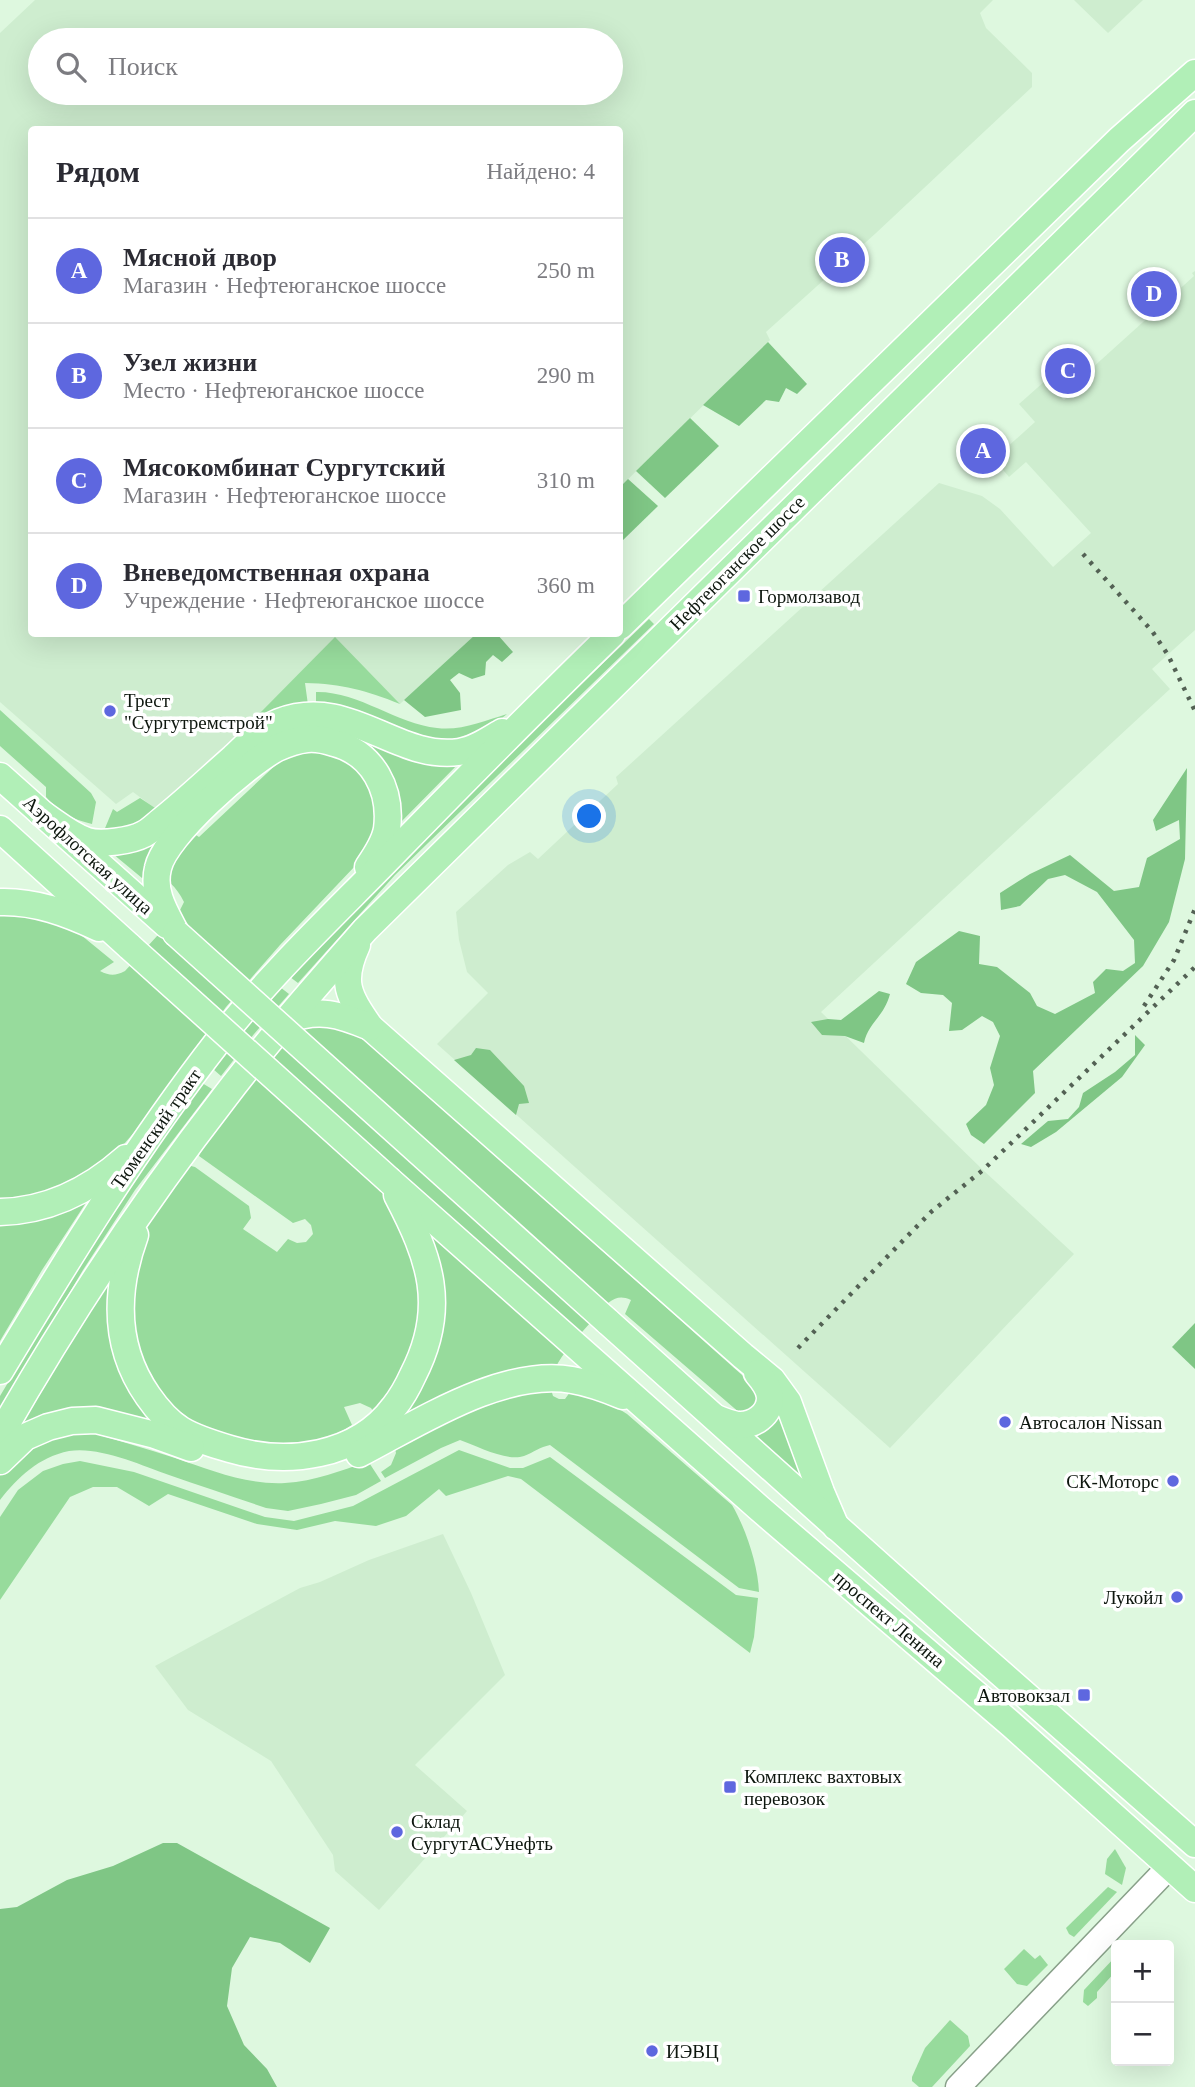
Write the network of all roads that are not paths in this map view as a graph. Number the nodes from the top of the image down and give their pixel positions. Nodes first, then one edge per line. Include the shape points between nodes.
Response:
1 (1195, 73) edge
2 (1195, 113) edge
3 (623, 623) edge
4 (609, 637) edge
5 (538, 707) junction
6 (0, 776) edge
7 (41, 813) junction
8 (0, 829) edge
9 (0, 902) edge
10 (339, 908) junction
11 (160, 912) junction
12 (365, 930) junction
13 (130, 947) junction
14 (286, 1020) junction
15 (370, 1027) junction
16 (148, 1138) junction
17 (170, 1170) junction
18 (390, 1181) junction
19 (0, 1212) edge
20 (607, 1321) joint
21 (743, 1356) junction
22 (0, 1371) edge
23 (714, 1417) junction
24 (658, 1420) junction
25 (0, 1435) edge
26 (361, 1444) junction
27 (0, 1461) edge
28 (836, 1527) junction
29 (1194, 1842) edge
30 (1170, 1866) junction
31 (1195, 1889) edge
32 (958, 2087) edge

1 - 3 main road, Нефтеюганское шоссе via 1119,140
2 - 12 main road, Нефтеюганское шоссе
4 - 5 main road
5 - 7 main road via 486,743 459,752 424,749 352,722 301,715 258,735 144,834 113,842 90,842
5 - 10 main road
6 - 7 main road, Аэрофлотская улица
7 - 11 main road, Аэрофлотская улица
8 - 13 main road, Аэрофлотская улица
9 - 13 main road via 52,909
10 - 11 main road via 387,832 388,804 367,761 344,745 308,739 274,750 188,822 158,864
10 - 16 main road, Тюменский тракт via 246,1008
11 - 20 main road, Аэрофлотская улица, bridge via 176,933
12 - 14 main road, Нефтеюганское шоссе
12 - 15 main road via 348,964 348,987
13 - 18 main road, проспект Ленина, bridge
14 - 15 main road via 306,1013 328,1013
14 - 17 main road, Тюменский тракт
15 - 21 main road
16 - 19 main road via 85,1188 42,1206
16 - 22 main road, Тюменский тракт
17 - 25 main road, Тюменский тракт via 114,1250
17 - 26 main road via 139,1225 120,1295 126,1352 143,1390 182,1430 243,1453 306,1457
18 - 24 main road, проспект Ленина
18 - 26 main road via 419,1239 433,1306 429,1338 411,1378 394,1408
20 - 23 main road, проспект Ленина
21 - 23 main road via 765,1383 770,1398 766,1412 756,1422 741,1425
21 - 28 main road via 772,1380 788,1402
23 - 28 main road, проспект Ленина
24 - 26 main road via 599,1385 548,1378 491,1388
24 - 30 main road, проспект Ленина
26 - 27 main road via 339,1465 277,1474 155,1435 96,1420 72,1421 25,1437
28 - 29 main road, проспект Ленина
29 - 30 main road
30 - 31 main road, проспект Ленина
30 - 32 main road

